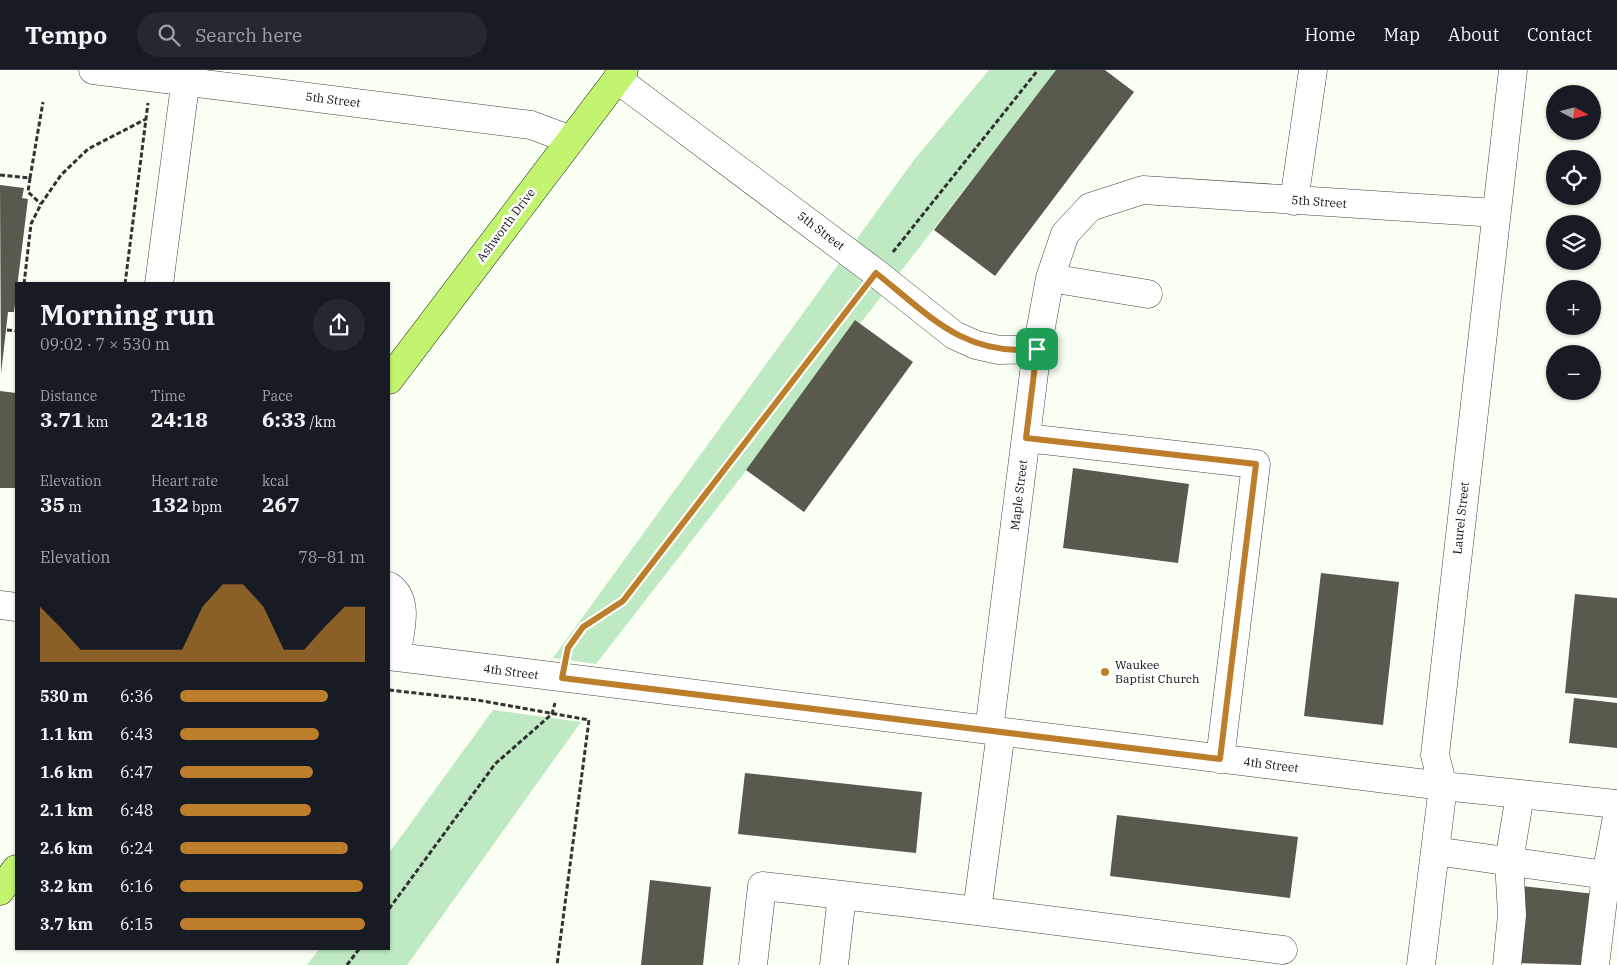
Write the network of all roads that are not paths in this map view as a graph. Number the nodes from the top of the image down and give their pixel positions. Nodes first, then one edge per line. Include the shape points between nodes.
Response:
1 (93, 70) edge
2 (1313, 70) edge
3 (1513, 70) edge
4 (620, 74) edge
5 (186, 76) edge
6 (571, 140) junction
7 (1143, 190) joint
8 (1294, 201) junction
9 (1496, 213) junction
10 (1050, 278) junction
11 (159, 282) edge
12 (1148, 294) dead end
13 (1037, 349) junction
14 (390, 379) edge
15 (1026, 438) junction
16 (390, 587) edge
17 (0, 605) edge
18 (15, 608) edge
19 (392, 656) edge
20 (995, 731) junction
21 (1220, 759) junction
22 (1443, 786) junction
23 (1520, 795) junction
24 (1617, 804) edge
25 (1617, 817) edge
26 (1435, 851) junction
27 (1509, 861) junction
28 (15, 870) edge
29 (1606, 875) junction
30 (0, 891) edge
31 (842, 895) junction
32 (977, 911) junction
33 (1283, 950) dead end
34 (753, 965) edge
35 (834, 965) edge
36 (1421, 965) edge
37 (1507, 965) edge
38 (1595, 965) edge

1 - 5 street, 5th Street via 151,77
2 - 8 street
3 - 9 street, Laurel Street
4 - 6 main road, Ashworth Drive
4 - 13 street, 5th Street via 954,335 976,345 999,350
5 - 6 street, 5th Street via 531,125
5 - 11 street
6 - 14 main road, Ashworth Drive
7 - 8 street, 5th Street
7 - 10 street, Maple Street via 1090,207 1065,234
8 - 9 street, 5th Street
9 - 22 street, Laurel Street via 1435,755
10 - 12 street
10 - 13 street, Maple Street
13 - 15 street, Maple Street
15 - 20 street, Maple Street
15 - 21 street via 1256,464
16 - 19 street via 396,591 403,608
17 - 18 street
19 - 20 street, 4th Street
20 - 21 street, 4th Street
20 - 32 street, Maple Street
21 - 22 street, 4th Street
22 - 23 street, 4th Street
22 - 26 street, Laurel Street
23 - 24 street, 4th Street
23 - 27 street
25 - 29 street
26 - 27 street
26 - 36 street, Laurel Street
27 - 29 street
27 - 37 street via 1512,915
28 - 30 main road
29 - 38 street
31 - 32 street
31 - 34 street via 762,886
31 - 35 street
32 - 33 street

